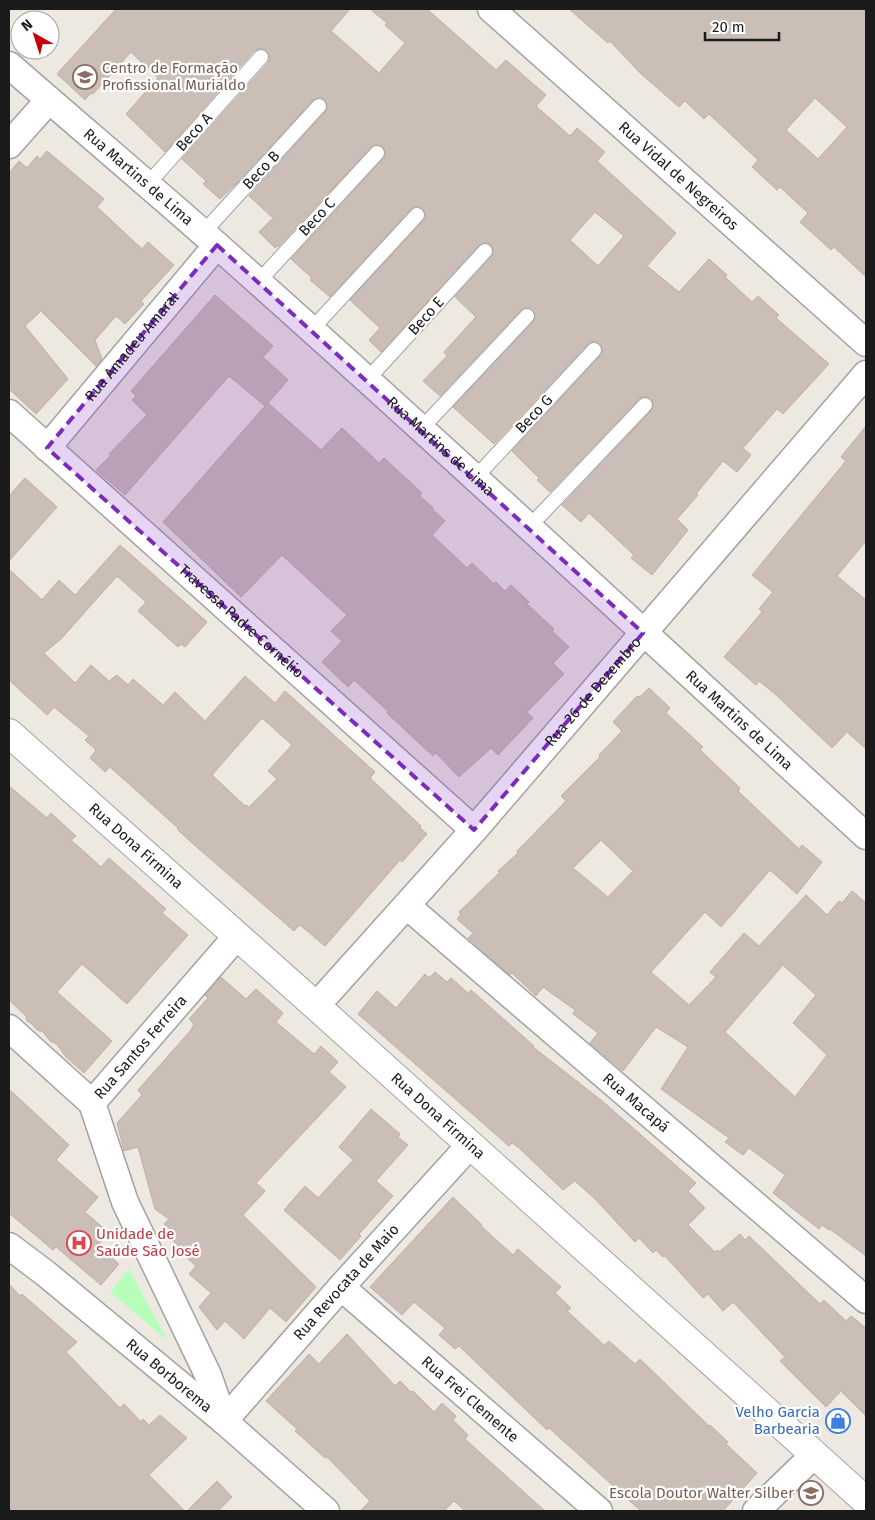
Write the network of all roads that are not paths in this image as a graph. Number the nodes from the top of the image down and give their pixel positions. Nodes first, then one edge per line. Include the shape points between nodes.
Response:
1 (491, 9) edge
2 (261, 57) dead end
3 (9, 65) edge
4 (49, 100) junction
5 (320, 106) dead end
6 (9, 146) edge
7 (377, 153) dead end
8 (147, 184) junction
9 (417, 215) dead end
10 (210, 239) junction
11 (484, 251) dead end
12 (258, 282) junction
13 (528, 316) dead end
14 (311, 330) junction
15 (866, 343) edge
16 (594, 350) dead end
17 (866, 374) edge
18 (367, 380) junction
19 (645, 405) dead end
20 (9, 413) edge
21 (421, 429) junction
22 (47, 448) junction
23 (475, 478) junction
24 (529, 527) junction
25 (643, 633) junction
26 (9, 733) edge
27 (474, 830) junction
28 (866, 836) edge
29 (407, 906) junction
30 (237, 936) junction
31 (316, 1006) junction
32 (9, 1028) edge
33 (92, 1103) junction
34 (470, 1145) junction
35 (9, 1246) edge
36 (341, 1287) junction
37 (866, 1300) edge
38 (224, 1421) junction
39 (814, 1455) junction
40 (866, 1501) edge
41 (326, 1511) edge
42 (599, 1511) edge
43 (756, 1511) edge

1 - 15 street, Rua Vidal de Negreiros
2 - 8 lane, Beco A
3 - 4 street, Rua Martins de Lima
4 - 6 street
4 - 8 street, Rua Martins de Lima
5 - 10 lane, Beco B
7 - 12 lane, Beco C
8 - 10 street, Rua Martins de Lima
9 - 14 lane
10 - 12 street, Rua Martins de Lima
10 - 22 street, Rua Amadeu Amaral
11 - 18 lane, Beco E
12 - 14 street, Rua Martins de Lima
13 - 21 lane
14 - 18 street, Rua Martins de Lima
16 - 23 lane, Beco G
17 - 25 street, Rua 26 de Dezembro
18 - 21 street, Rua Martins de Lima
19 - 24 lane
20 - 22 street, Travessa Padre Cornélio
21 - 23 street, Rua Martins de Lima
22 - 27 street, Travessa Padre Cornélio
23 - 24 street, Rua Martins de Lima
24 - 25 street, Rua Martins de Lima
25 - 27 street, Rua 26 de Dezembro
25 - 28 street, Rua Martins de Lima
26 - 30 street, Rua Dona Firmina
27 - 29 street, Rua 26 de Dezembro
29 - 31 street, Rua 26 de Dezembro
29 - 37 street, Rua Macapá
30 - 31 street, Rua Dona Firmina
30 - 33 street, Rua Santos Ferreira
31 - 34 street, Rua Dona Firmina
32 - 33 street
33 - 38 street, Rua Santos Ferreira via 125,1202 208,1375
34 - 36 street, Rua Revocata de Maio
34 - 39 street, Rua Dona Firmina
35 - 38 street, Rua Borborema
36 - 38 street, Rua Revocata de Maio
36 - 42 street, Rua Frei Clemente
38 - 41 street, Rua Borborema
39 - 40 street, Rua Dona Firmina
39 - 43 street

